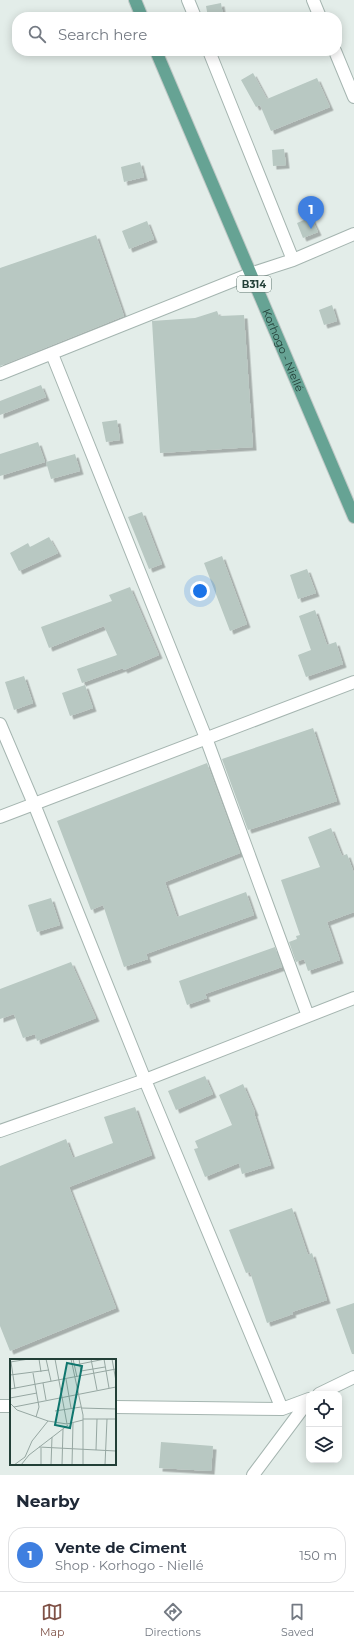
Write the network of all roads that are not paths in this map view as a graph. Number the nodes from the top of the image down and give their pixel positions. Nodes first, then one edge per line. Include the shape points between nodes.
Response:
1 (135, 0) edge
2 (188, 0) edge
3 (313, 0) edge
4 (140, 12) edge
5 (193, 12) edge
6 (318, 12) edge
7 (158, 56) edge
8 (210, 56) edge
9 (337, 56) edge
10 (354, 97) edge
11 (354, 234) edge
12 (293, 260) junction
13 (250, 274) junction
14 (52, 354) junction
15 (0, 374) edge
16 (354, 517) edge
17 (354, 682) edge
18 (0, 724) edge
19 (206, 738) junction
20 (34, 804) junction
21 (0, 817) edge
22 (354, 998) edge
23 (308, 1016) junction
24 (145, 1080) junction
25 (0, 1131) edge
26 (354, 1376) edge
27 (324, 1391) edge
28 (306, 1400) edge
29 (306, 1403) edge
30 (116, 1407) edge
31 (282, 1409) junction
32 (253, 1475) edge

1 - 4 main road
2 - 5 street
3 - 6 street
7 - 13 main road, Korhogo - Niellé / B314
8 - 12 street
9 - 10 street
11 - 12 street
12 - 13 street
13 - 14 street
13 - 16 main road, Korhogo - Niellé / B314
14 - 15 street
14 - 19 street
17 - 19 street
18 - 20 street
19 - 20 street
19 - 23 street
20 - 21 street
20 - 24 street
22 - 23 street
23 - 24 street
24 - 25 street
24 - 31 street
26 - 27 street
28 - 31 street
29 - 32 street
30 - 31 street

